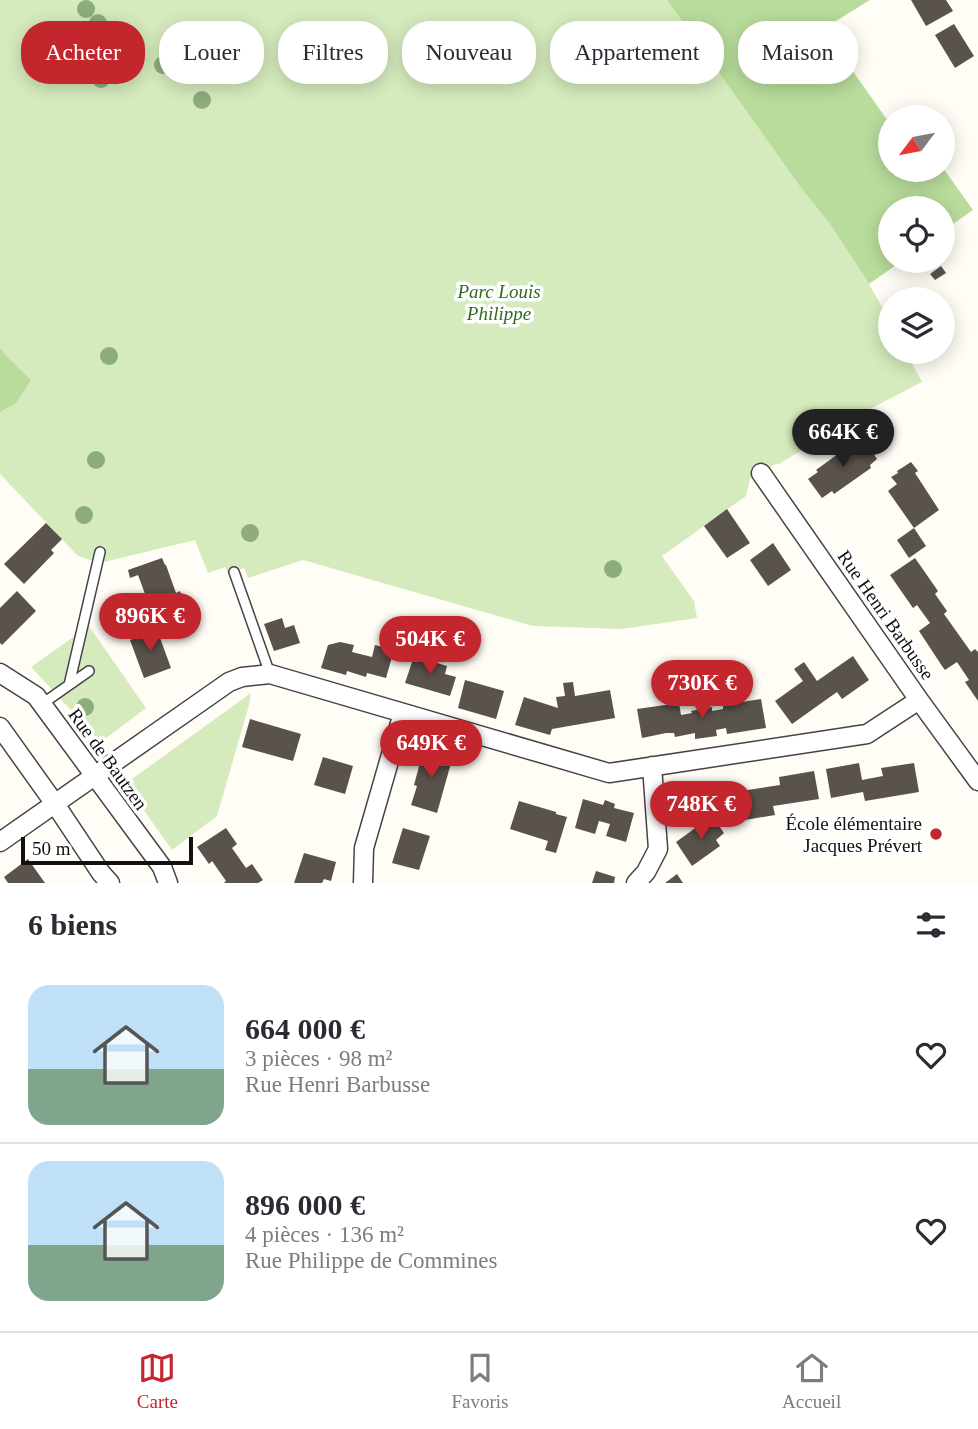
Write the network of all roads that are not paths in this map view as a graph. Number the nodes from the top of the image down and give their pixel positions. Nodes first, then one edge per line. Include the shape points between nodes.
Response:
1 (761, 473) dead end
2 (100, 552) dead end
3 (234, 572) dead end
4 (89, 671) dead end
5 (0, 673) edge
6 (270, 674) junction
7 (69, 685) junction
8 (919, 700) junction
9 (42, 704) junction
10 (403, 713) junction
11 (0, 727) edge
12 (652, 766) junction
13 (95, 777) junction
14 (978, 781) edge
15 (55, 804) junction
16 (0, 842) edge
17 (110, 883) edge
18 (168, 883) edge
19 (363, 883) edge
20 (636, 883) edge

1 - 8 street, Rue Henri Barbusse
2 - 7 lane
3 - 6 lane
4 - 7 lane
5 - 9 street, Rue de Bautzen
6 - 10 street
6 - 13 street via 229,682
7 - 9 lane
8 - 12 street via 867,734
8 - 14 street, Rue Henri Barbusse
9 - 13 street, Rue de Bautzen
10 - 12 street via 609,773
10 - 19 street via 364,848
11 - 15 street
12 - 20 street via 657,849
13 - 15 street
13 - 18 street, Rue de Bautzen via 162,867
15 - 16 street
15 - 17 street

